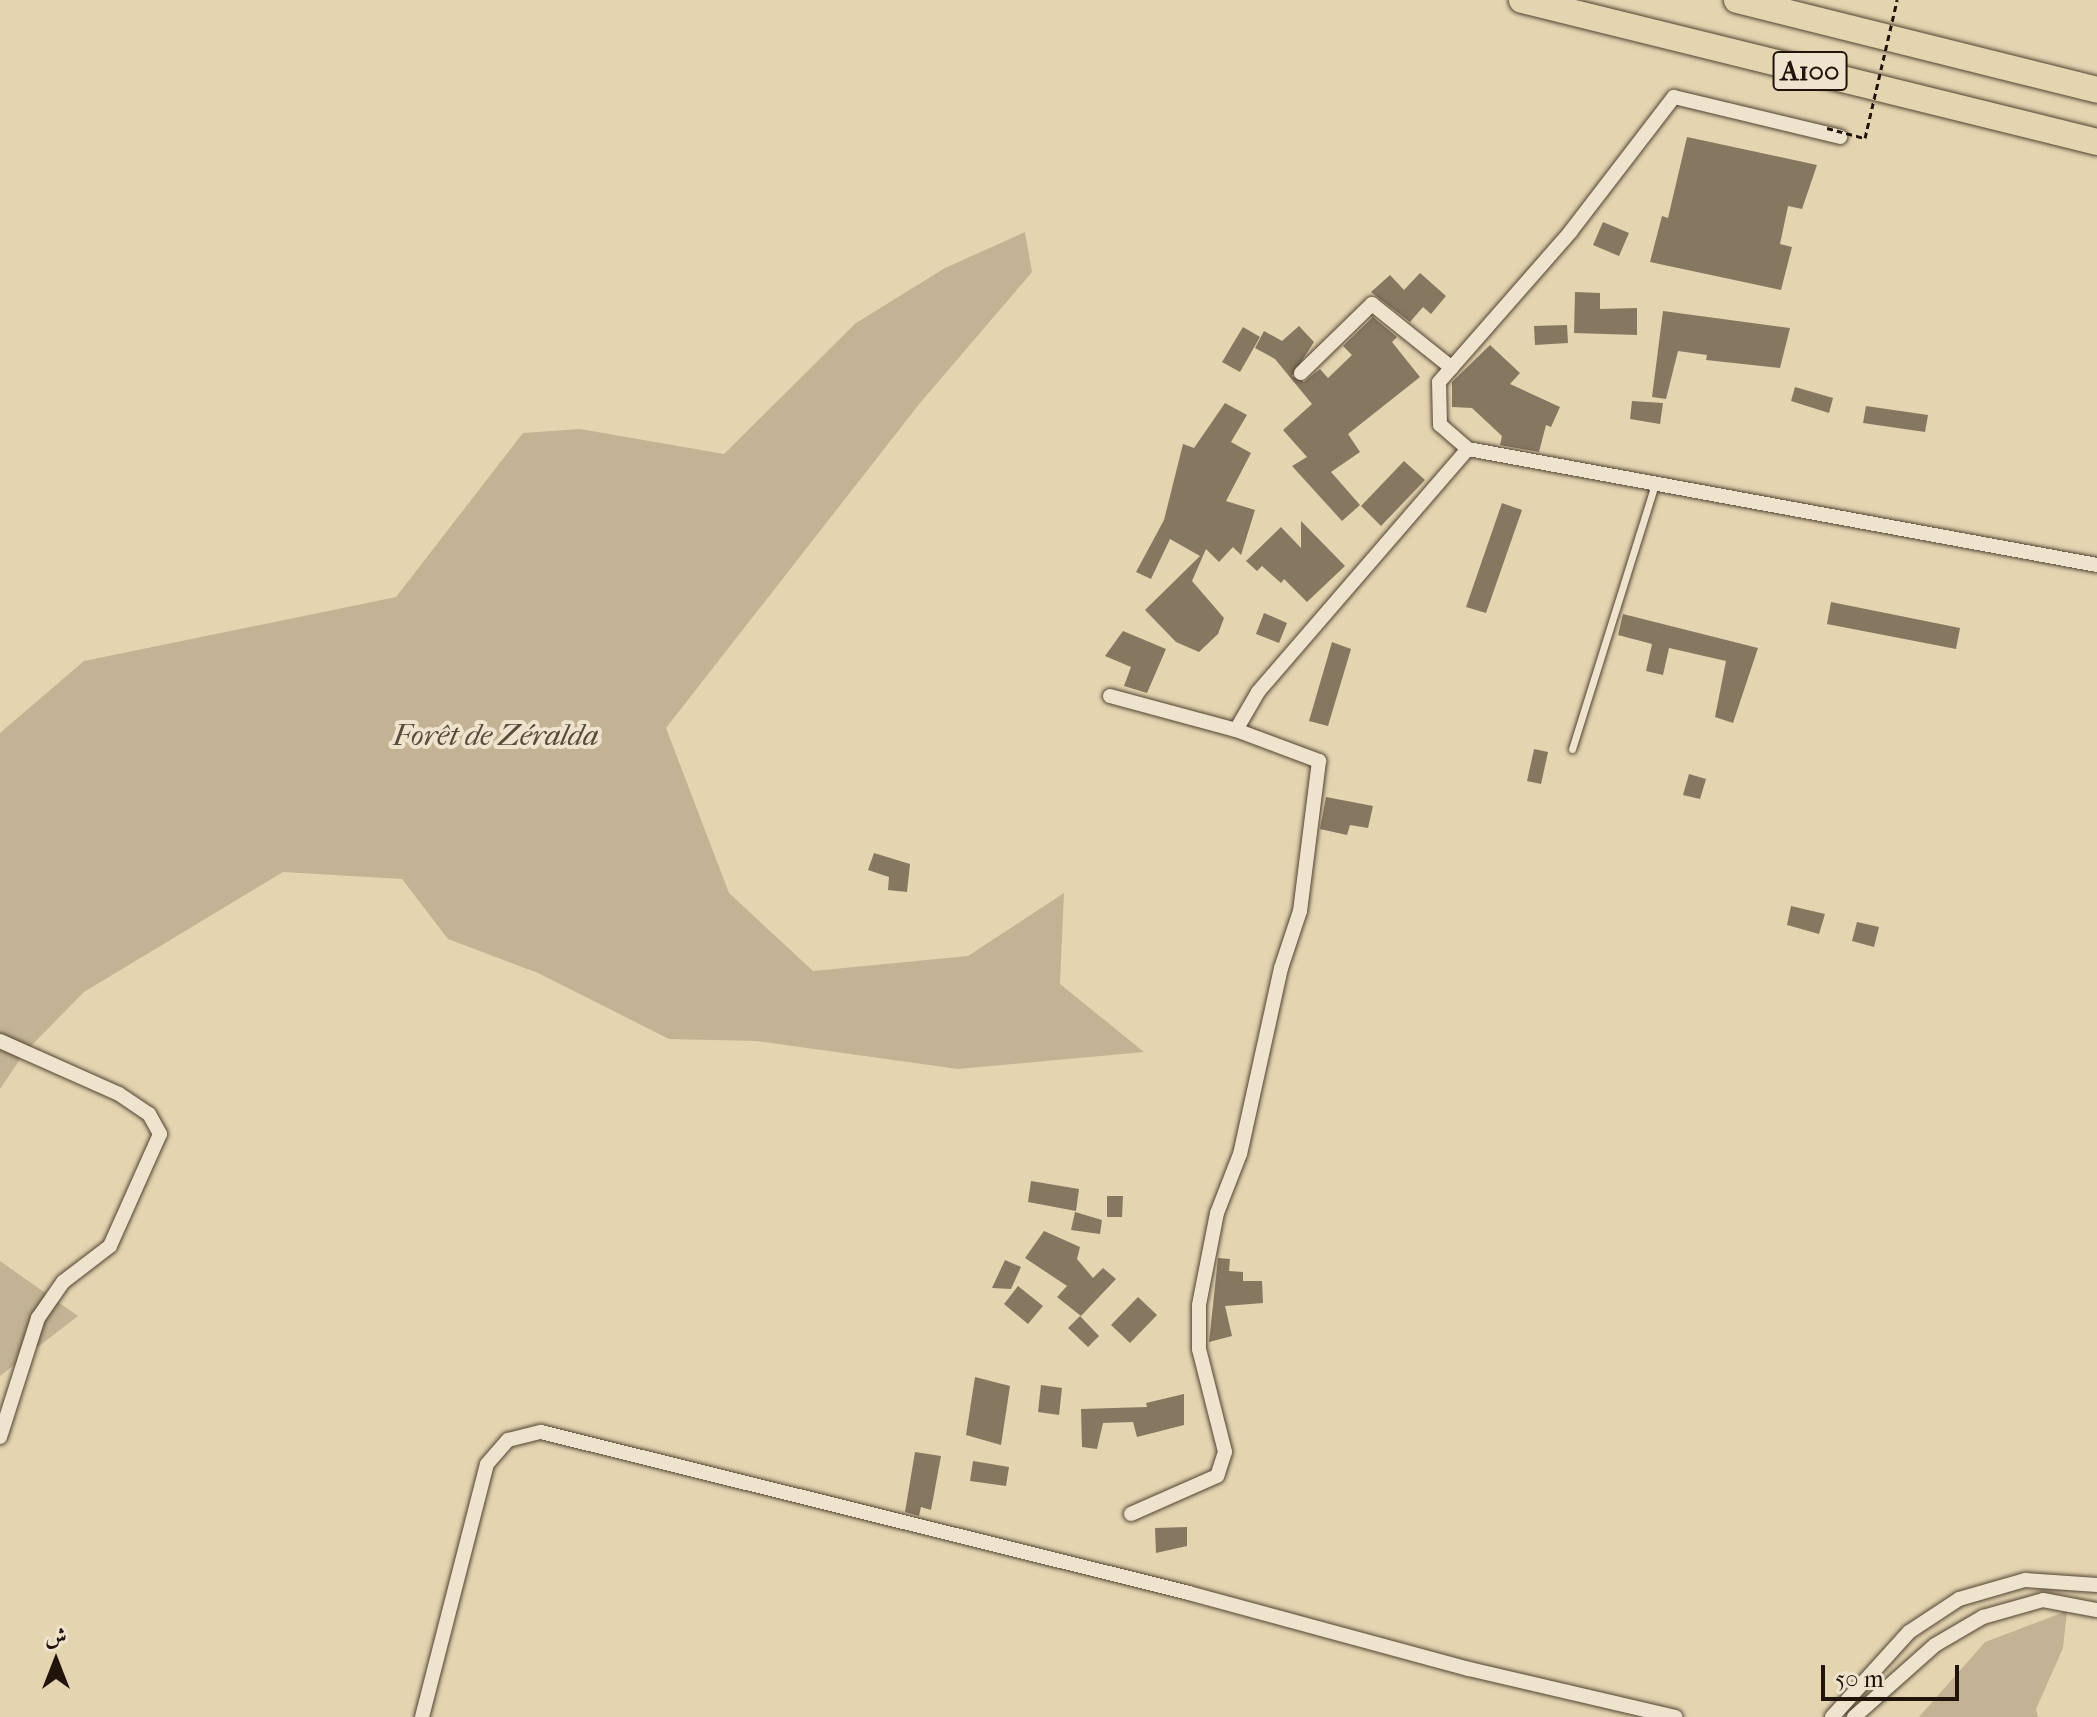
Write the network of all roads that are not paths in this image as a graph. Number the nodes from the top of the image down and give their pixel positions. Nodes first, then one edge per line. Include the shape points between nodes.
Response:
1 (1522, 0) edge
2 (1737, 0) edge
3 (2097, 90) edge
4 (1840, 137) dead end
5 (2097, 142) edge
6 (1452, 368) junction
7 (1301, 373) dead end
8 (1468, 449) junction
9 (1655, 484) junction
10 (2097, 565) edge
11 (1110, 696) dead end
12 (1236, 730) junction
13 (1572, 749) dead end
14 (0, 1041) edge
15 (0, 1437) edge
16 (1131, 1514) dead end
17 (2097, 1585) edge
18 (2097, 1610) edge
19 (422, 1717) edge
20 (1676, 1717) edge
21 (1832, 1717) edge
22 (1854, 1717) edge

1 - 5 highway, A100
2 - 3 highway, A100 / A100
4 - 6 street via 1674,97 1571,231
6 - 7 street via 1372,304
6 - 8 street via 1439,382 1440,425
8 - 9 street
8 - 12 street via 1258,692
9 - 10 street
9 - 13 lane
11 - 12 street
12 - 16 street via 1319,761 1300,911 1281,968 1240,1154 1217,1213 1199,1305 1199,1349 1225,1452 1217,1476
14 - 15 street via 119,1094 155,1119 160,1134 110,1246 63,1282 38,1318
17 - 21 street via 2025,1580 1959,1599 1909,1632
18 - 22 street via 2060,1600 2008,1606 1935,1645
19 - 20 street via 487,1464 508,1440 541,1432

